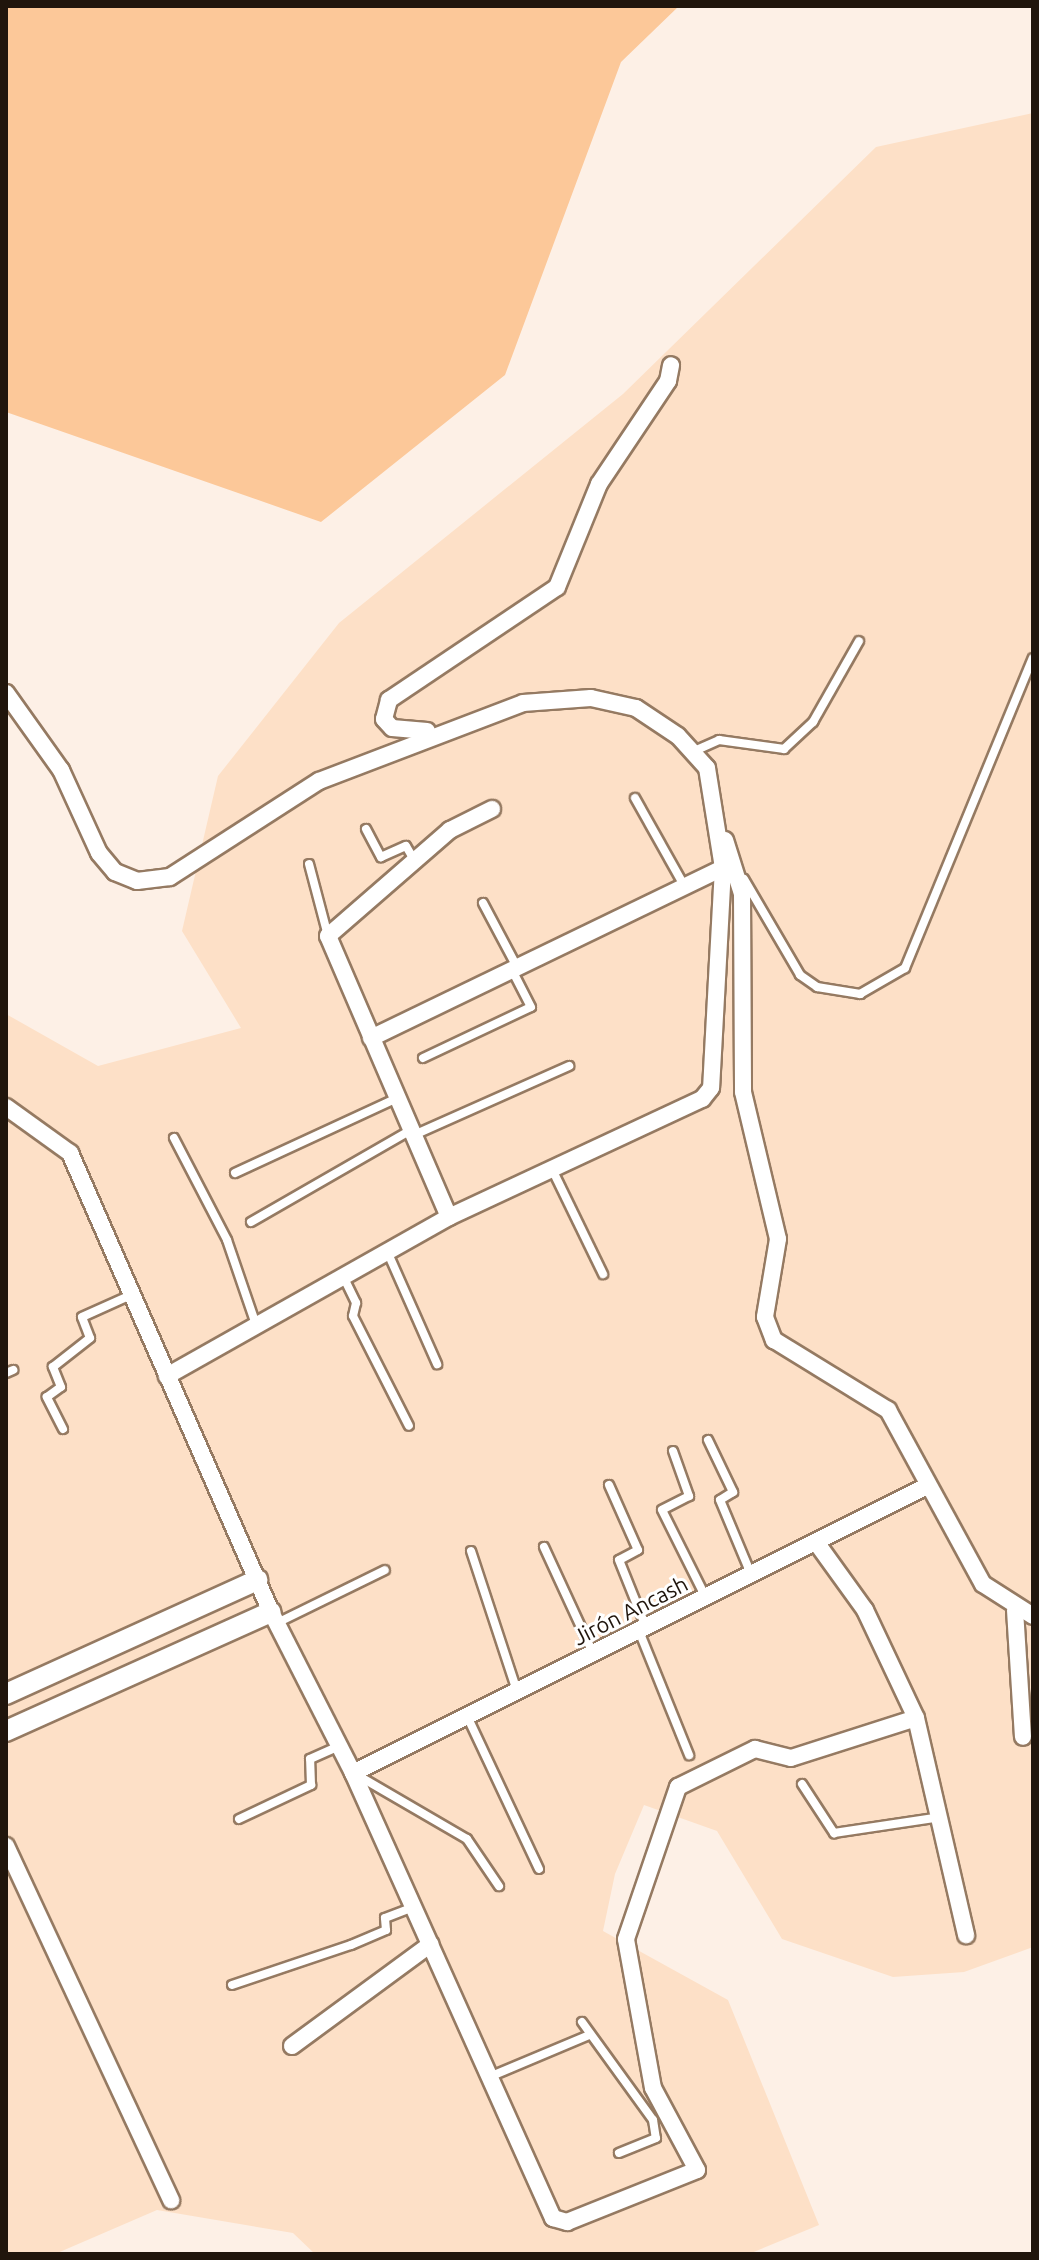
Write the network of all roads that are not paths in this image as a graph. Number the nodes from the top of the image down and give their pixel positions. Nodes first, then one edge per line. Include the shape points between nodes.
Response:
1 (671, 365) dead end
2 (859, 641) dead end
3 (1033, 658) edge
4 (6, 693) edge
5 (436, 731) junction
6 (692, 752) junction
7 (635, 798) dead end
8 (492, 809) dead end
9 (366, 829) dead end
10 (416, 863) junction
11 (309, 864) dead end
12 (731, 870) junction
13 (685, 887) junction
14 (483, 903) dead end
15 (328, 936) junction
16 (514, 969) junction
17 (371, 1038) junction
18 (423, 1058) dead end
19 (569, 1066) dead end
20 (397, 1098) junction
21 (6, 1107) edge
22 (412, 1133) junction
23 (174, 1138) dead end
24 (552, 1169) junction
25 (235, 1173) dead end
26 (449, 1217) junction
27 (251, 1222) dead end
28 (387, 1251) junction
29 (603, 1274) dead end
30 (342, 1275) junction
31 (131, 1295) junction
32 (255, 1322) junction
33 (437, 1364) dead end
34 (167, 1376) junction
35 (409, 1426) dead end
36 (63, 1429) dead end
37 (708, 1440) dead end
38 (673, 1451) dead end
39 (609, 1485) dead end
40 (927, 1486) junction
41 (816, 1542) junction
42 (544, 1547) dead end
43 (471, 1551) dead end
44 (385, 1570) dead end
45 (751, 1574) junction
46 (257, 1580) junction
47 (706, 1597) junction
48 (1015, 1610) junction
49 (1033, 1616) edge
50 (274, 1618) junction
51 (642, 1629) junction
52 (593, 1653) junction
53 (1028, 1678) edge
54 (517, 1691) junction
55 (6, 1694) edge
56 (467, 1716) junction
57 (916, 1718) junction
58 (6, 1731) edge
59 (1023, 1737) dead end
60 (339, 1746) junction
61 (689, 1755) dead end
62 (353, 1773) junction
63 (802, 1784) dead end
64 (941, 1817) junction
65 (239, 1819) dead end
66 (6, 1846) edge
67 (539, 1869) dead end
68 (499, 1886) dead end
69 (414, 1907) junction
70 (966, 1935) dead end
71 (431, 1944) junction
72 (232, 1985) dead end
73 (582, 2022) dead end
74 (589, 2035) junction
75 (292, 2046) dead end
76 (494, 2075) junction
77 (619, 2153) dead end
78 (171, 2200) dead end

1 - 5 street via 668,381 599,484 557,587 389,700 384,719 392,728
2 - 6 lane via 813,722 784,749 719,740
3 - 12 lane via 905,968 860,994 817,987 800,975
4 - 5 street via 61,770 99,853 115,872 137,881 170,877 319,781
5 - 6 street via 523,703 591,698 636,708
6 - 12 street via 707,768 715,821
7 - 13 lane
8 - 10 street via 450,830
9 - 10 lane via 381,857 406,846
10 - 15 street
11 - 15 lane
12 - 13 street
12 - 24 street via 711,1088 702,1099
12 - 40 street via 737,1051 778,1239 765,1317 774,1340 888,1410
13 - 16 street
14 - 16 lane
15 - 17 street
16 - 17 street
16 - 18 lane via 531,1007
17 - 20 street
19 - 22 lane
20 - 22 street
20 - 25 lane
21 - 31 street via 70,1153
22 - 26 street
22 - 27 lane
23 - 32 lane via 227,1240
24 - 26 street
24 - 29 lane
26 - 28 street
28 - 30 street
28 - 33 lane
30 - 32 street
30 - 35 lane via 356,1303 353,1316
31 - 34 street
31 - 36 lane via 82,1317 90,1338 53,1367 61,1387 47,1397
32 - 34 street
34 - 46 street
37 - 45 lane via 733,1492 720,1500
38 - 47 lane via 689,1496 662,1510
39 - 51 lane via 638,1550 619,1560
40 - 41 street, Jirón Ancash
40 - 48 street via 983,1584
41 - 45 street, Jirón Ancash
41 - 57 street via 865,1610
42 - 52 lane
43 - 54 lane
44 - 50 lane
45 - 47 street, Jirón Ancash
46 - 50 street
46 - 55 street
47 - 51 street, Jirón Ancash
48 - 49 street
48 - 53 street
50 - 58 street
50 - 60 street
51 - 52 street, Jirón Ancash
51 - 61 lane
52 - 54 street, Jirón Ancash
53 - 59 street
54 - 56 street, Jirón Ancash
56 - 62 street, Jirón Ancash
56 - 67 lane
57 - 64 street
57 - 76 street via 791,1758 755,1749 678,1787 626,1939 653,2088 696,2159 692,2178 559,2222
60 - 62 street
60 - 65 lane via 310,1759 311,1785
62 - 68 lane via 467,1839
62 - 69 street
63 - 64 lane via 834,1833
64 - 70 street
66 - 78 street
69 - 71 street
69 - 72 lane via 385,1918 386,1930 351,1945
71 - 75 street
71 - 76 street
73 - 74 lane
74 - 76 lane
74 - 77 lane via 653,2120 656,2138

